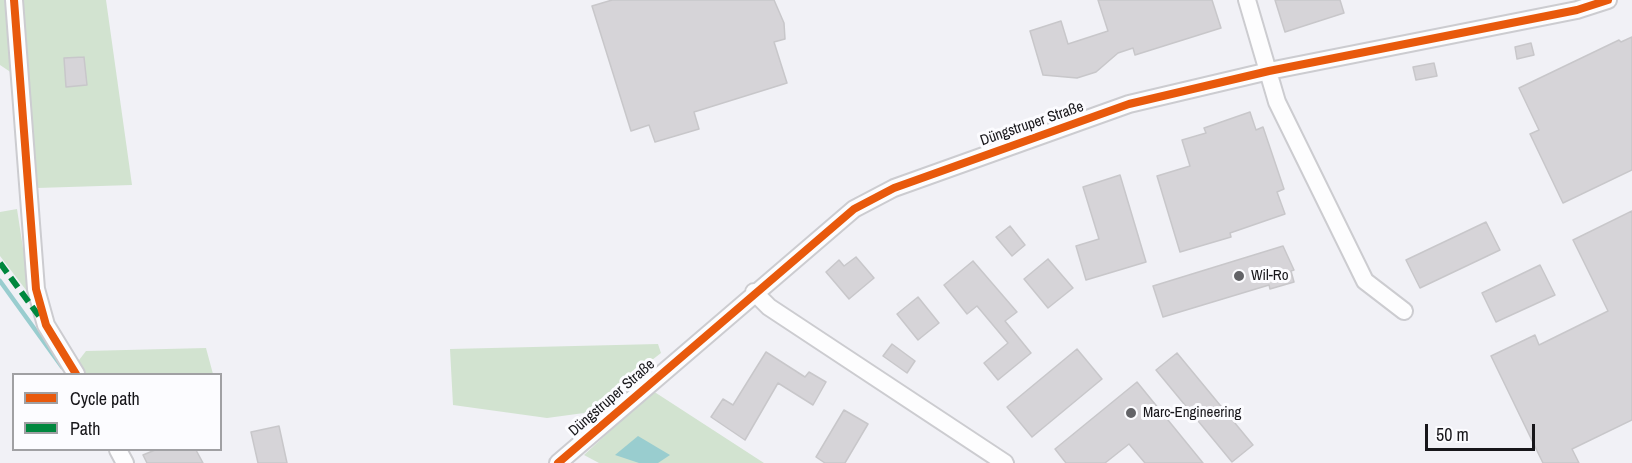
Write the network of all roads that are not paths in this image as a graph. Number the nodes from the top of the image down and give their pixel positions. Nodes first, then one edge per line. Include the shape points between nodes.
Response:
1 (14, 0) edge
2 (1247, 0) edge
3 (1608, 0) edge
4 (1269, 71) junction
5 (754, 292) junction
6 (1404, 311) dead end
7 (75, 373) edge
8 (558, 463) edge
9 (1005, 463) edge

1 - 7 street via 36,289 46,325
2 - 4 street
3 - 4 street, Düngstruper Straße via 1576,10
4 - 5 street, Düngstruper Straße via 1129,104 894,188 854,208
4 - 6 street via 1277,102 1365,281
5 - 8 street, Düngstruper Straße
5 - 9 street via 769,307

